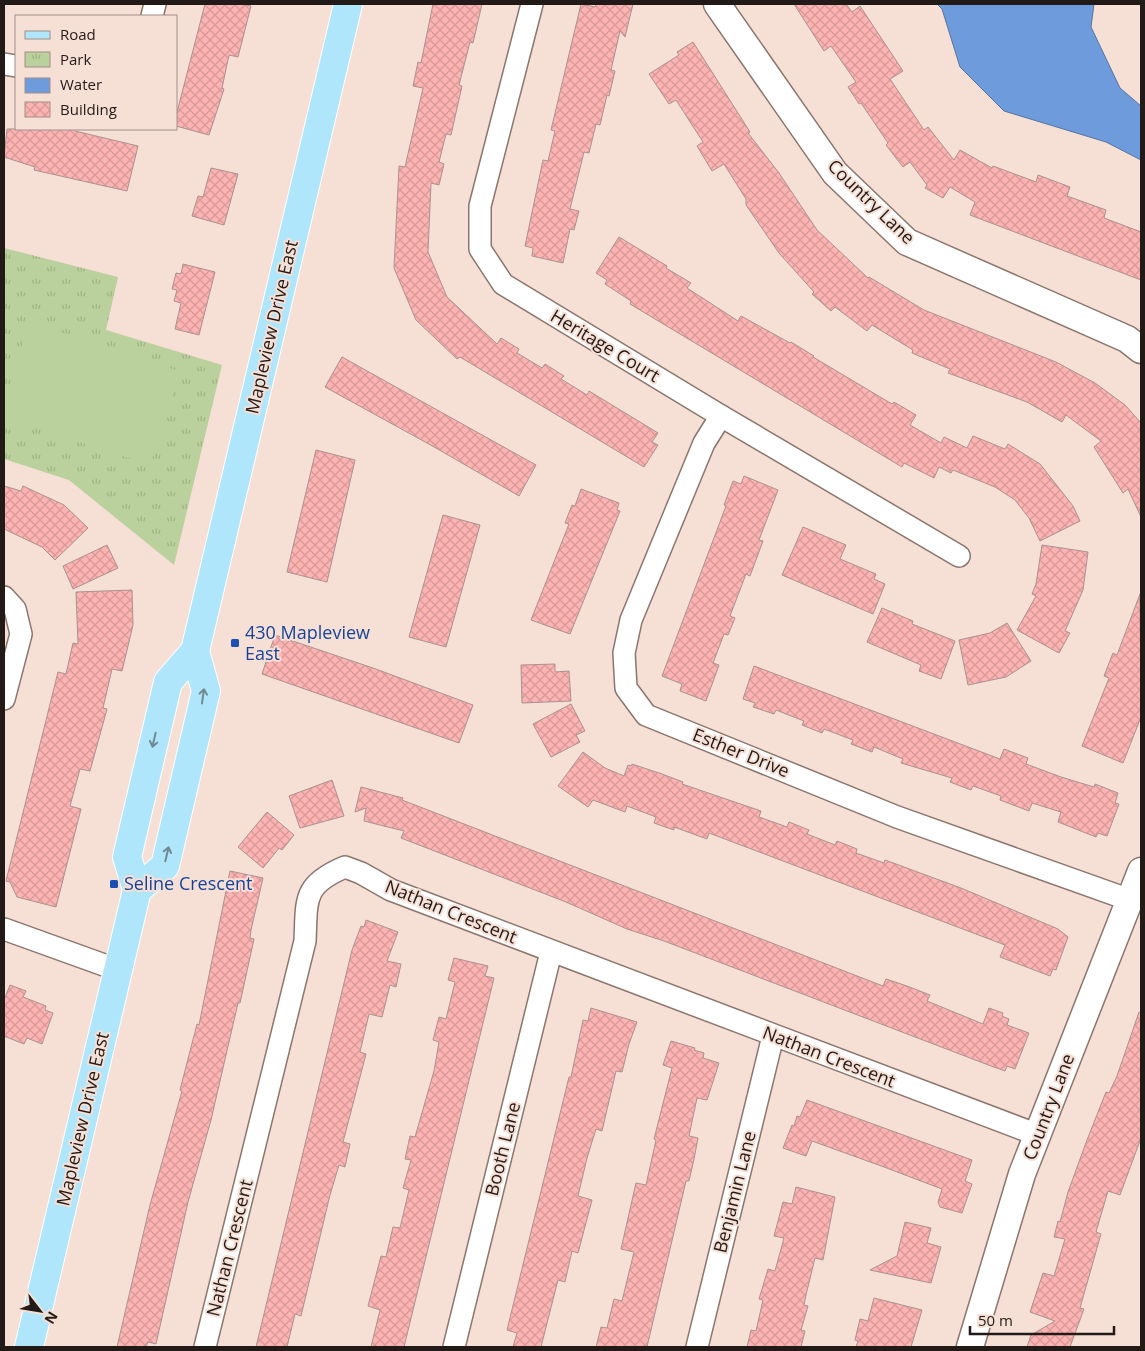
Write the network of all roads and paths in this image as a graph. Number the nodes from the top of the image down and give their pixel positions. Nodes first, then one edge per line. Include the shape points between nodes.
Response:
1 (348, 4) edge
2 (532, 4) edge
3 (717, 4) edge
4 (1141, 350) edge
5 (721, 416) junction
6 (959, 556) dead end
7 (4, 597) edge
8 (195, 651) junction
9 (4, 699) edge
10 (1141, 871) edge
11 (137, 890) junction
12 (1135, 902) edge
13 (4, 929) edge
14 (551, 952) junction
15 (118, 970) junction
16 (773, 1036) junction
17 (1038, 1135) junction
18 (29, 1347) edge
19 (205, 1347) edge
20 (454, 1347) edge
21 (697, 1347) edge
22 (970, 1347) edge

1 - 8 main road, Mapleview Drive East
2 - 5 street, Heritage Court via 480,206 480,249 503,284
3 - 4 street, Country Lane via 835,173 907,242 1127,338
5 - 6 street, Heritage Court
5 - 12 street, Esther Drive via 704,443 631,620 624,653 626,688 646,715 897,816
7 - 9 street via 14,608 21,634
8 -> 11 main road, Mapleview Drive East via 168,682 127,857
11 -> 8 main road, Mapleview Drive East via 165,866 206,691
10 - 12 street, Country Lane
11 - 15 main road, Mapleview Drive East
12 - 17 street, Country Lane
13 - 15 street
14 - 16 street, Nathan Crescent
14 - 19 street, Nathan Crescent via 391,890 345,867 324,876 309,895 305,941
14 - 20 street, Booth Lane
15 - 18 main road, Mapleview Drive East
16 - 17 street, Nathan Crescent
16 - 21 street, Benjamin Lane
17 - 22 street, Country Lane via 1022,1174

